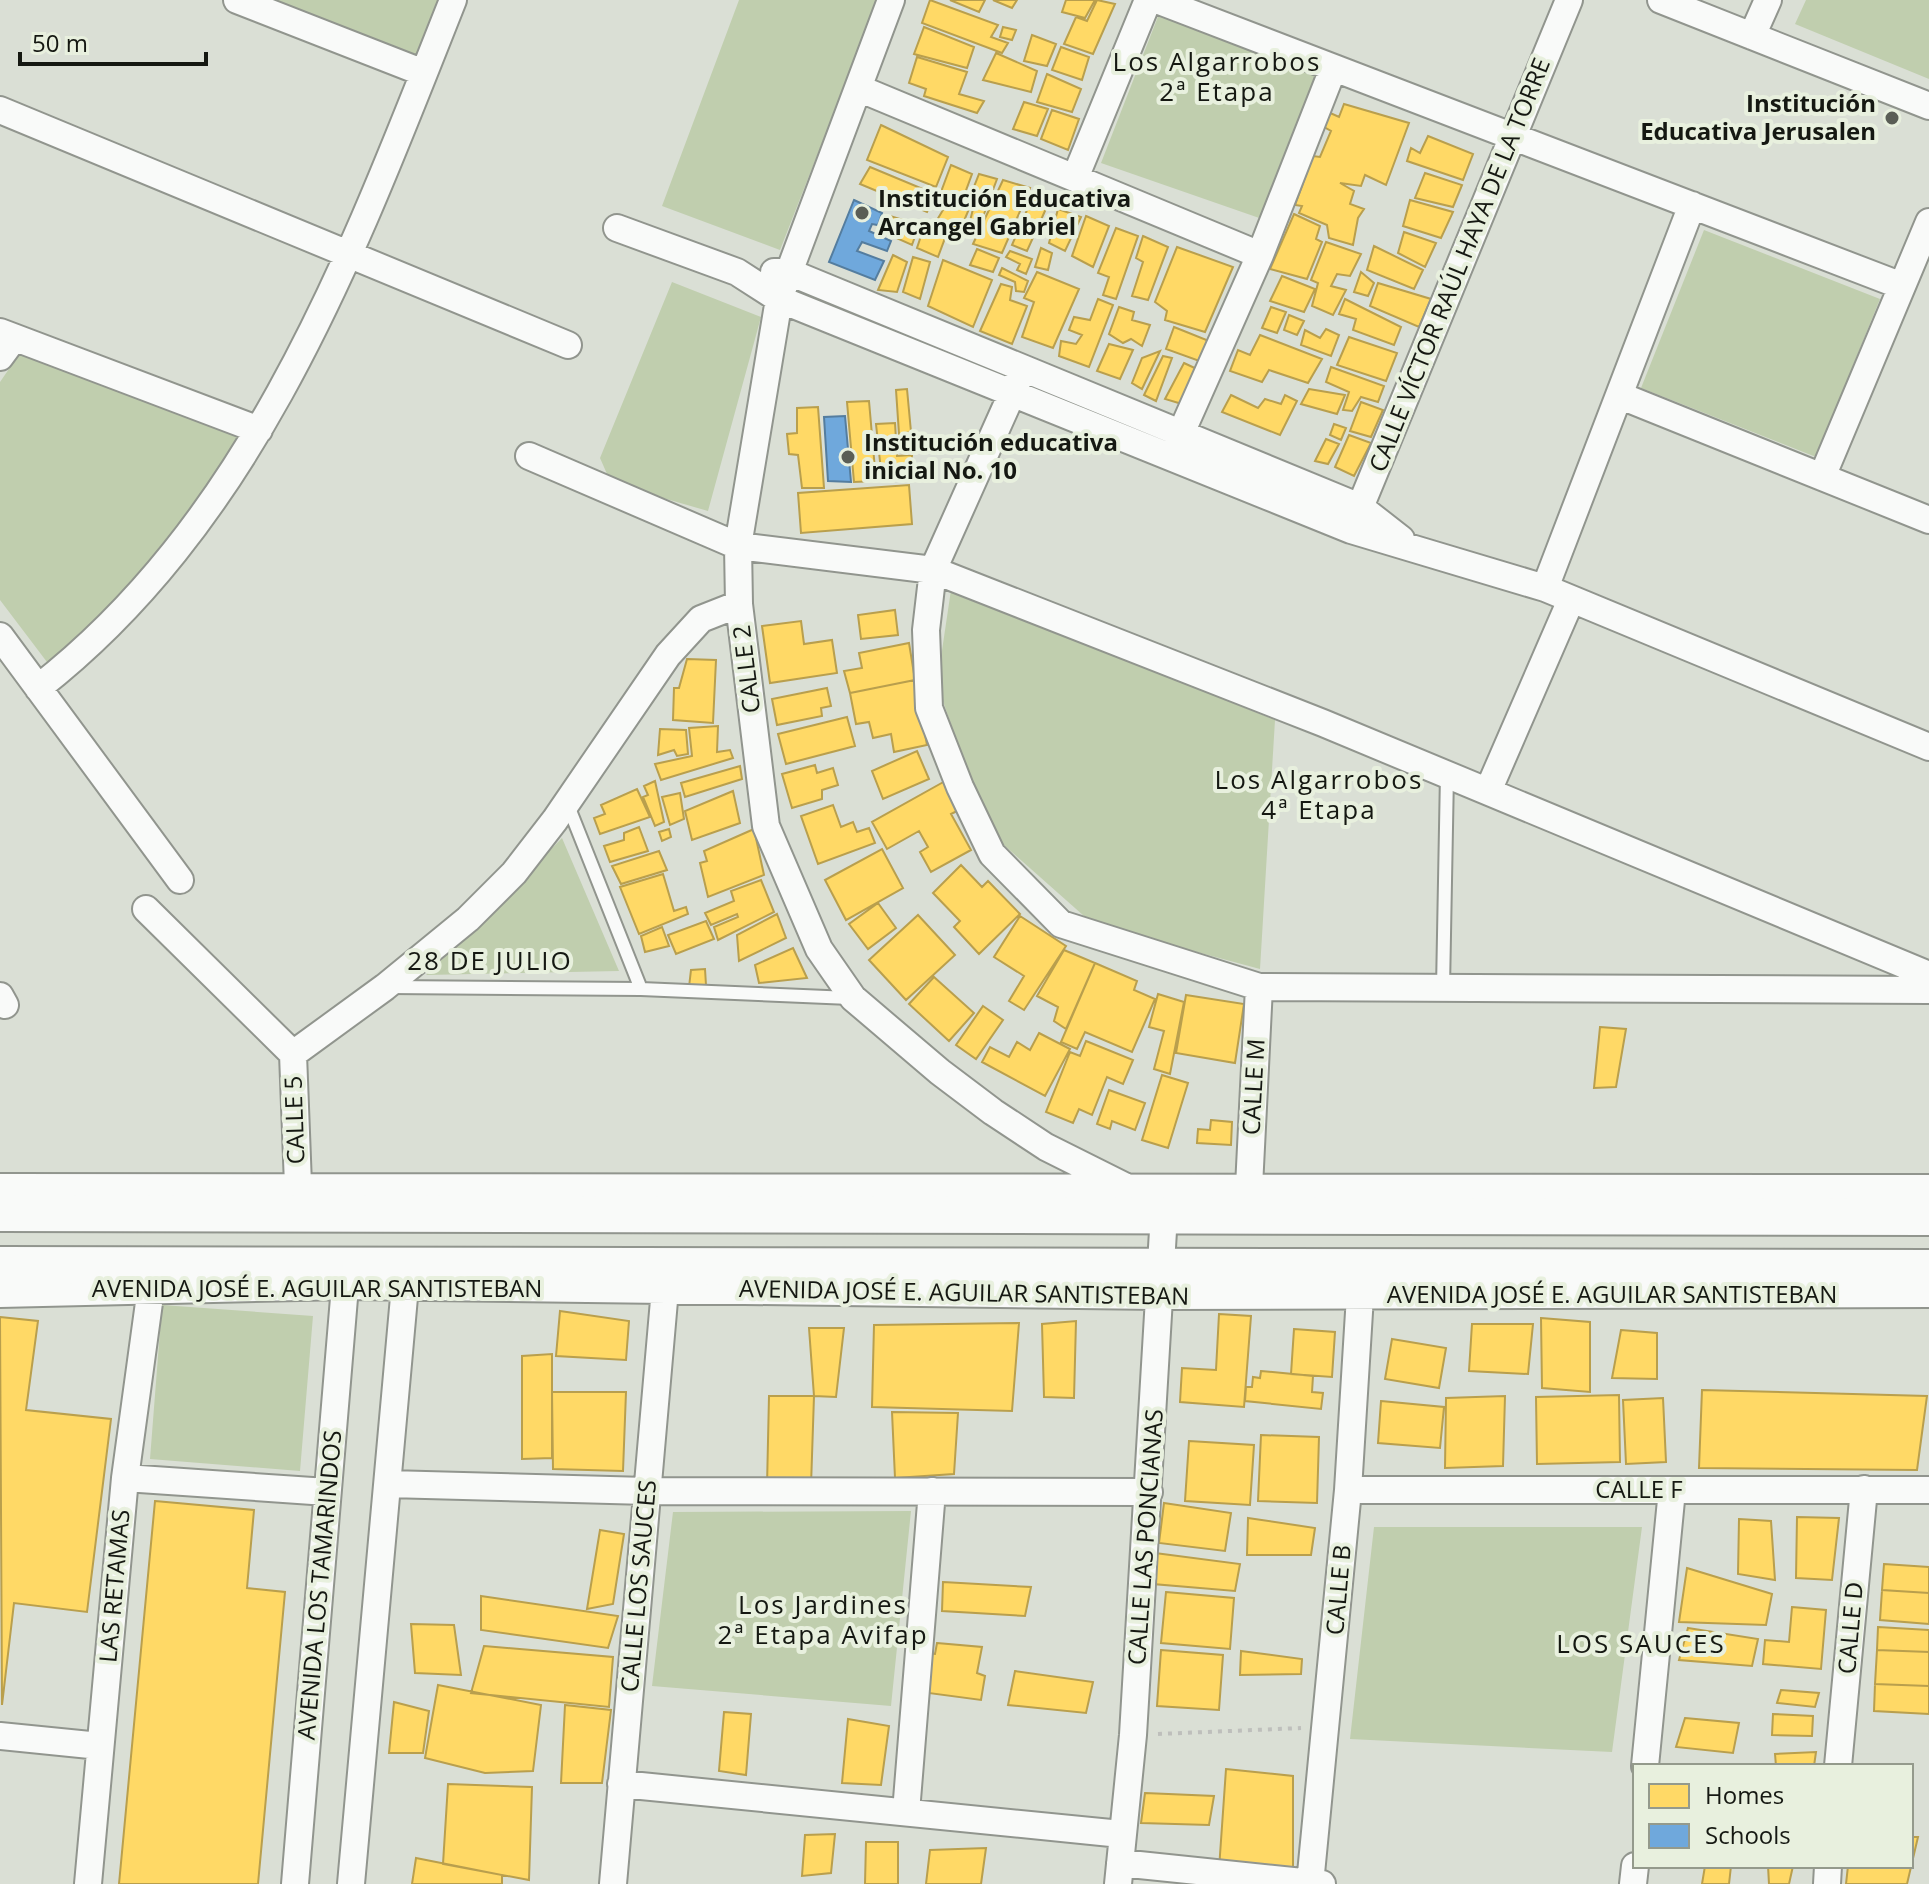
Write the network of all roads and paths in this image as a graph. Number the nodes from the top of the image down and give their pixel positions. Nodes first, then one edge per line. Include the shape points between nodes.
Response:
1 (237, 0) edge
2 (453, 0) edge
3 (891, 0) edge
4 (1148, 0) edge
5 (1157, 0) edge
6 (1569, 0) edge
7 (1661, 0) edge
8 (1768, 0) edge
9 (1752, 36) junction
10 (1333, 69) junction
11 (424, 73) junction
12 (858, 88) junction
13 (1929, 106) edge
14 (0, 110) edge
15 (1514, 136) junction
16 (1075, 178) junction
17 (1692, 205) junction
18 (1929, 222) edge
19 (617, 228) dead end
20 (1260, 255) junction
21 (347, 256) junction
22 (737, 272) junction
23 (789, 272) junction
24 (1902, 286) junction
25 (779, 299) junction
26 (5, 342) edge
27 (568, 345) dead end
28 (1023, 369) junction
29 (1012, 393) junction
30 (1621, 396) junction
31 (259, 430) junction
32 (1181, 433) junction
33 (529, 456) dead end
34 (1170, 458) junction
35 (1822, 477) junction
36 (1356, 518) junction
37 (1929, 520) edge
38 (738, 546) junction
39 (933, 570) junction
40 (1545, 588) junction
41 (1571, 600) junction
42 (739, 604) junction
43 (0, 636) edge
44 (38, 688) junction
45 (1929, 747) edge
46 (1447, 774) junction
47 (1488, 791) junction
48 (567, 803) junction
49 (180, 880) dead end
50 (146, 909) dead end
51 (1929, 975) edge
52 (385, 987) junction
53 (1259, 987) junction
54 (1443, 988) junction
55 (641, 989) junction
56 (1929, 990) edge
57 (853, 998) junction
58 (293, 1054) junction
59 (298, 1185) junction
60 (0, 1187) edge
61 (1249, 1187) junction
62 (1929, 1188) edge
63 (1133, 1190) junction
64 (1165, 1202) junction
65 (0, 1213) edge
66 (1929, 1217) edge
67 (0, 1265) edge
68 (1929, 1268) edge
69 (1162, 1282) junction
70 (345, 1286) junction
71 (405, 1286) junction
72 (151, 1288) junction
73 (665, 1289) junction
74 (0, 1294) edge
75 (1929, 1294) edge
76 (1360, 1296) junction
77 (125, 1478) junction
78 (388, 1484) junction
79 (1864, 1489) junction
80 (1348, 1490) junction
81 (1672, 1490) junction
82 (1929, 1490) edge
83 (647, 1491) junction
84 (932, 1491) junction
85 (327, 1492) junction
86 (1149, 1492) junction
87 (1328, 1727) junction
88 (1133, 1735) junction
89 (0, 1736) edge
90 (100, 1746) junction
91 (1645, 1764) edge
92 (1838, 1764) edge
93 (621, 1784) junction
94 (906, 1812) junction
95 (1121, 1834) junction
96 (1119, 1873) edge
97 (88, 1884) edge
98 (295, 1884) edge
99 (351, 1884) edge
100 (613, 1884) edge
101 (1314, 1884) edge

1 - 11 street
2 - 11 street
3 - 12 street, CALLE 2
4 - 16 street
5 - 10 street
6 - 15 street, CALLE VÍCTOR RAÚL HAYA DE LA TORRE
7 - 9 street
8 - 9 street
9 - 13 street
10 - 15 street
10 - 20 street
11 - 21 street
12 - 16 street
12 - 23 street, CALLE 2
14 - 21 street
15 - 17 street
15 - 36 street, CALLE VÍCTOR RAÚL HAYA DE LA TORRE
16 - 20 street
17 - 24 street
17 - 30 street
18 - 24 street
19 - 22 street
20 - 32 street
21 - 27 street
21 - 31 street
22 - 23 street
22 - 25 street
23 - 25 street, CALLE 2
23 - 28 street
24 - 35 street
25 - 29 street
25 - 38 street, CALLE 2
26 - 31 street
28 - 29 street
28 - 32 street
29 - 34 street
29 - 39 street
30 - 35 street
30 - 40 street
31 - 44 street via 217,499 172,557 116,622
32 - 34 street
32 - 36 street
33 - 38 street
34 - 36 street
35 - 37 street
36 - 40 street via 1413,549
38 - 39 street
38 - 42 street, CALLE 2
39 - 46 street
39 - 53 street via 926,630 929,708 992,854 1061,924
40 - 41 street
41 - 45 street
41 - 47 street
42 - 48 street via 701,619 668,655
42 - 57 street, CALLE 2 via 766,826 819,949
43 - 44 street
44 - 49 street
46 - 47 street
46 - 54 lane
47 - 51 street
48 - 52 street via 514,873 468,919
48 - 55 lane
50 - 58 street
52 - 55 lane
52 - 58 street
53 - 54 street
53 - 61 street, CALLE M
54 - 56 street
55 - 57 lane
57 - 63 street, CALLE 2 via 993,1112 1046,1147
58 - 59 street, CALLE 5
59 - 60 street
59 - 63 street
61 - 62 street
61 - 64 street
63 - 64 street
64 - 65 main road
64 - 66 main road
64 - 69 street, CALLE LAS PONCIANAS
67 - 69 main road, AVENIDA JOSÉ E. AGUILAR SANTISTEBAN
68 - 69 main road, AVENIDA JOSÉ E. AGUILAR SANTISTEBAN
69 - 73 street, AVENIDA JOSÉ E. AGUILAR SANTISTEBAN
69 - 76 street, AVENIDA JOSÉ E. AGUILAR SANTISTEBAN
69 - 86 street, CALLE LAS PONCIANAS
70 - 71 street, AVENIDA JOSÉ E. AGUILAR SANTISTEBAN
70 - 72 street, AVENIDA JOSÉ E. AGUILAR SANTISTEBAN
70 - 85 street, AVENIDA LOS TAMARINDOS
71 - 73 street, AVENIDA JOSÉ E. AGUILAR SANTISTEBAN
71 - 78 street
72 - 74 street, AVENIDA JOSÉ E. AGUILAR SANTISTEBAN
72 - 77 street, LAS RETAMAS
73 - 83 street, CALLE LOS SAUCES
75 - 76 street, AVENIDA JOSÉ E. AGUILAR SANTISTEBAN
76 - 80 street, CALLE B
77 - 85 street
77 - 90 street, LAS RETAMAS
78 - 83 street
78 - 99 street
79 - 81 street, CALLE F
79 - 82 street, CALLE F
79 - 92 street, CALLE D
80 - 81 street, CALLE F
80 - 87 street, CALLE B
81 - 91 street
83 - 84 street
83 - 93 street, CALLE LOS SAUCES
84 - 86 street
84 - 94 street
85 - 98 street, AVENIDA LOS TAMARINDOS
86 - 88 street, CALLE LAS PONCIANAS
87 - 88 path
87 - 101 street, CALLE B
88 - 95 street, CALLE LAS PONCIANAS
89 - 90 street
90 - 97 street, LAS RETAMAS
93 - 94 street
93 - 100 street, CALLE LOS SAUCES
94 - 95 street
95 - 96 street, CALLE LAS PONCIANAS
96 - 101 street

